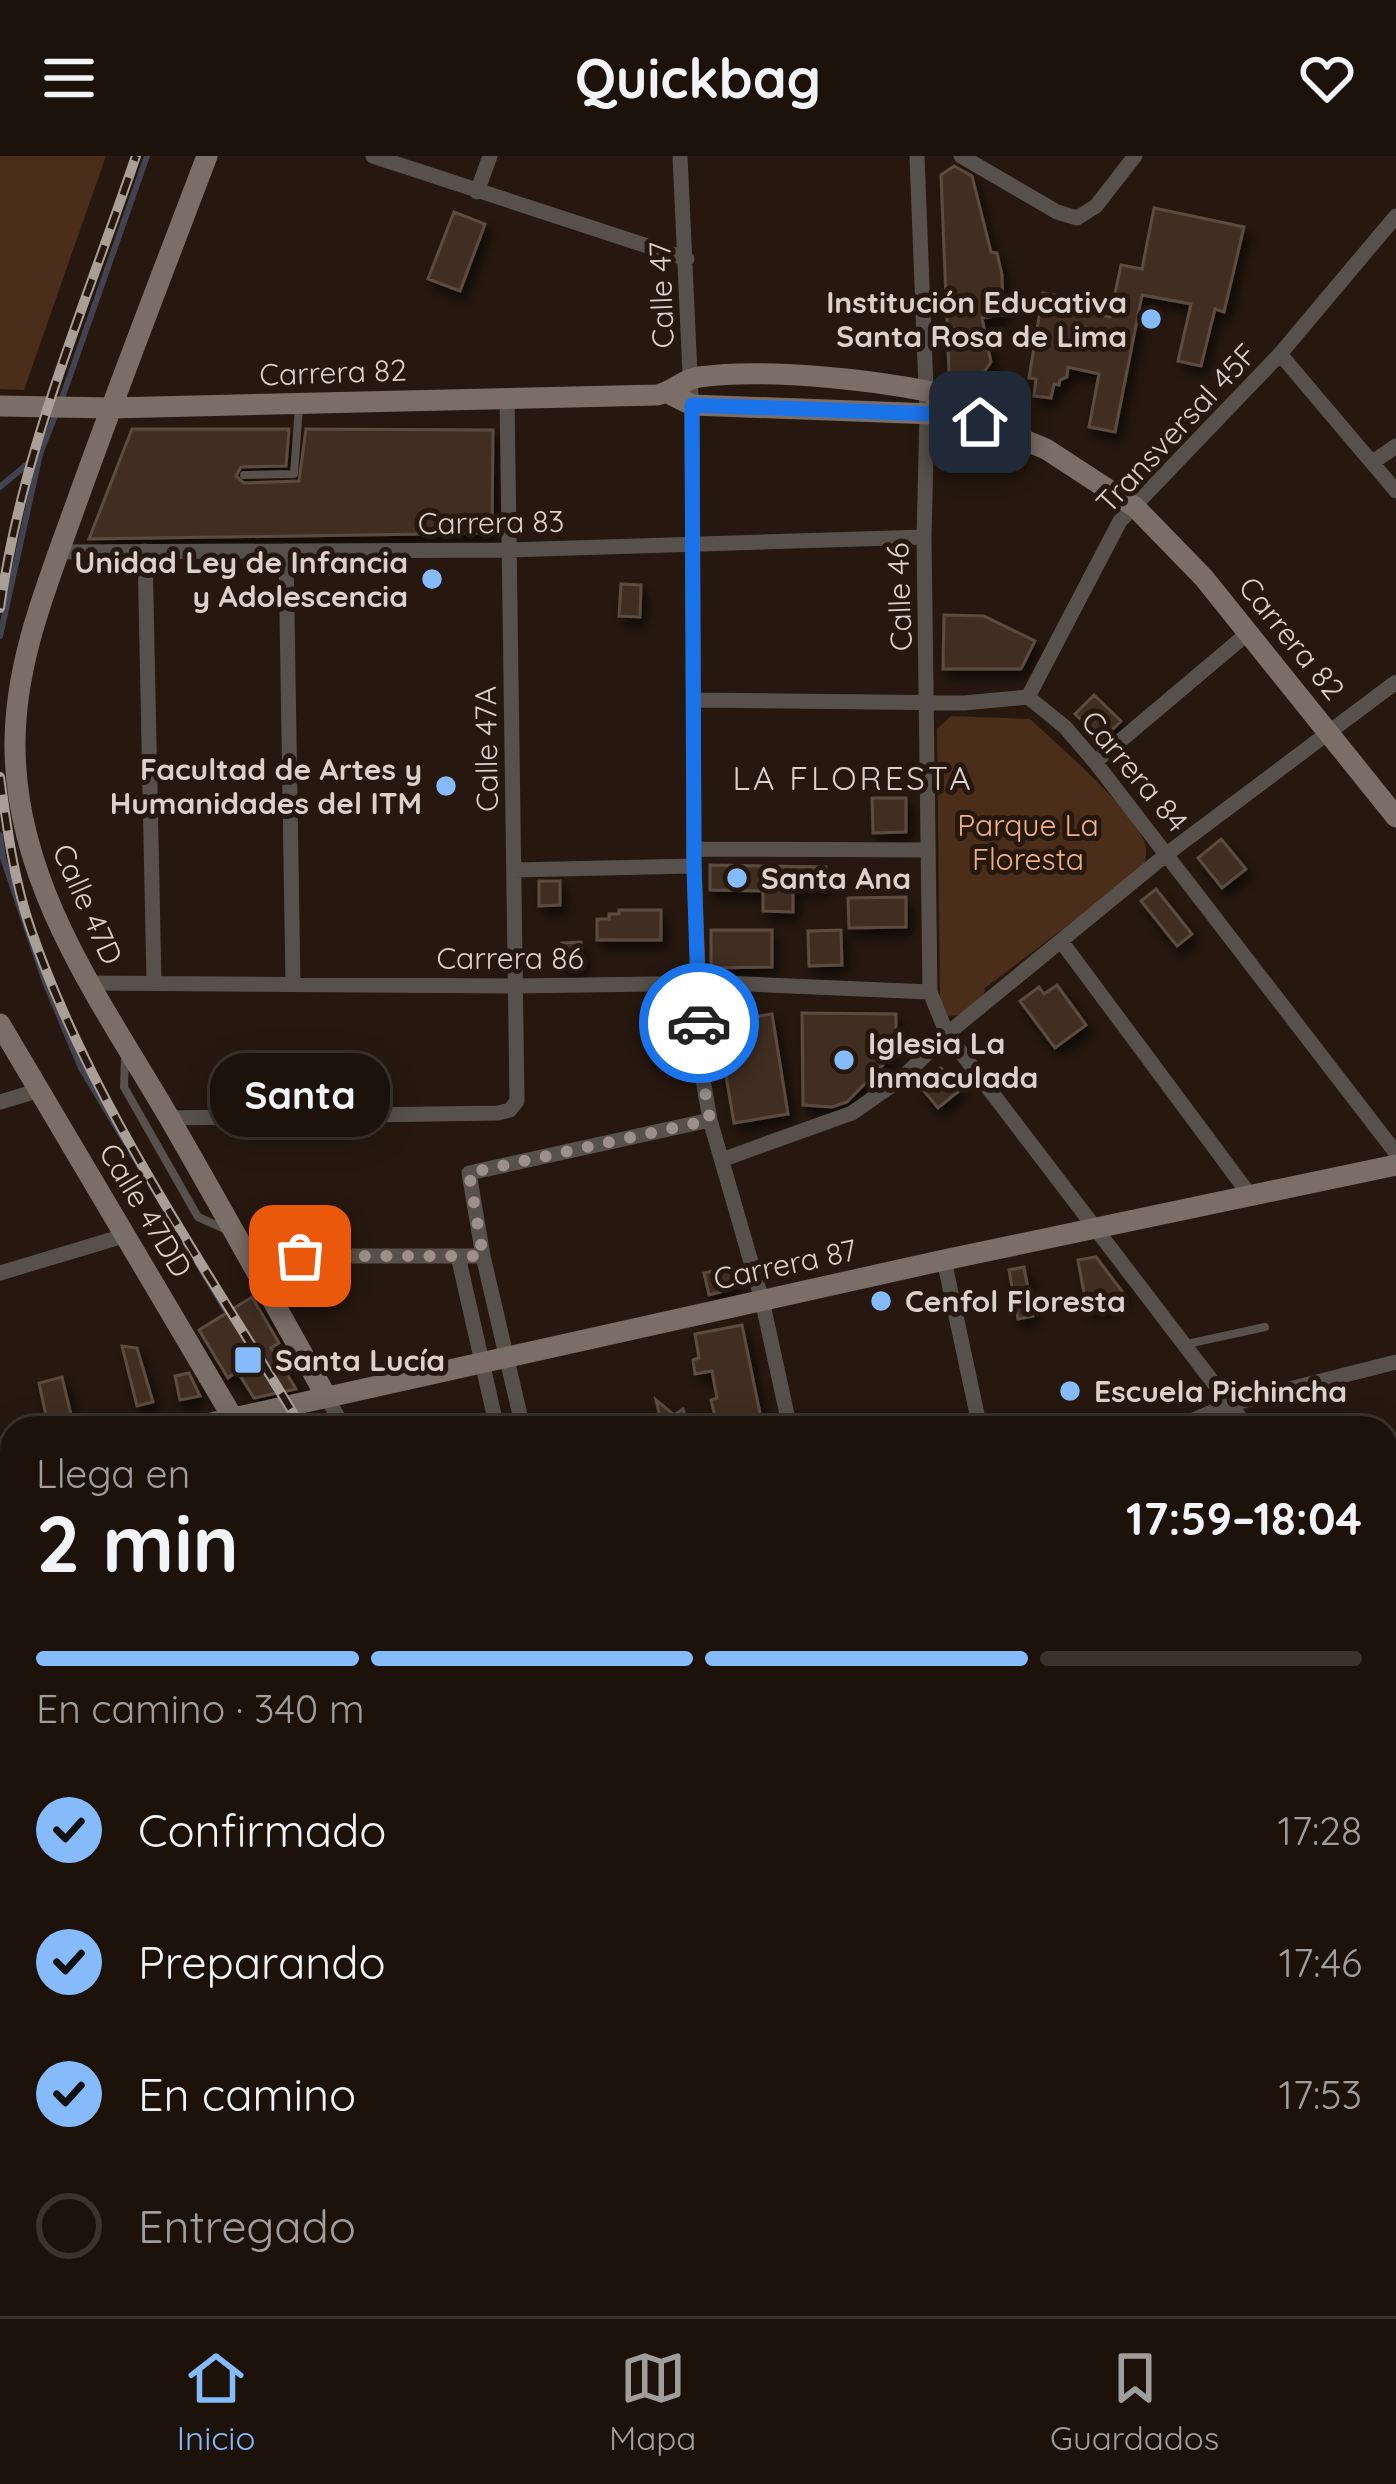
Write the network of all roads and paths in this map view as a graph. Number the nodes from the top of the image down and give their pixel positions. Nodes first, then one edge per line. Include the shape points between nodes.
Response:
1 (207, 156) edge
2 (373, 156) edge
3 (490, 156) edge
4 (680, 156) edge
5 (917, 156) edge
6 (961, 156) edge
7 (1136, 156) edge
8 (477, 192) junction
9 (1396, 216) edge
10 (687, 259) junction
11 (1280, 354) junction
12 (691, 378) junction
13 (668, 393) junction
14 (507, 397) junction
15 (299, 403) junction
16 (932, 404) junction
17 (692, 405) junction
18 (7, 408) edge
19 (110, 408) junction
20 (1396, 446) edge
21 (1373, 462) junction
22 (244, 475) dead end
23 (1396, 491) edge
24 (1135, 507) junction
25 (924, 538) junction
26 (692, 546) junction
27 (509, 550) junction
28 (145, 551) junction
29 (286, 551) junction
30 (59, 552) junction
31 (1248, 633) junction
32 (1396, 682) edge
33 (1028, 698) junction
34 (694, 700) junction
35 (929, 703) junction
36 (1330, 733) junction
37 (1095, 762) junction
38 (1396, 817) edge
39 (694, 848) junction
40 (928, 850) junction
41 (1168, 853) junction
42 (694, 866) junction
43 (514, 870) junction
44 (1061, 941) junction
45 (90, 983) junction
46 (154, 983) junction
47 (698, 984) junction
48 (293, 985) junction
49 (516, 986) junction
50 (930, 992) junction
51 (0, 1024) edge
52 (947, 1034) junction
53 (126, 1044) junction
54 (40, 1090) junction
55 (0, 1102) edge
56 (169, 1118) junction
57 (710, 1120) junction
58 (1396, 1153) edge
59 (724, 1159) junction
60 (1396, 1165) edge
61 (1249, 1194) junction
62 (1098, 1229) junction
63 (236, 1233) junction
64 (127, 1235) junction
65 (247, 1256) junction
66 (458, 1256) junction
67 (483, 1256) junction
68 (944, 1260) junction
69 (0, 1273) edge
70 (762, 1300) junction
71 (1265, 1327) dead end
72 (1185, 1344) junction
73 (508, 1356) junction
74 (483, 1361) junction
75 (1396, 1362) edge
76 (326, 1396) junction
77 (1231, 1404) junction
78 (232, 1416) edge
79 (259, 1416) edge
80 (337, 1416) edge
81 (494, 1416) edge
82 (520, 1416) edge
83 (787, 1416) edge
84 (977, 1416) edge
85 (1203, 1416) edge
86 (1240, 1416) edge

1 - 19 street, Calle 47D
2 - 8 street
3 - 8 street
4 - 10 street, Calle 47
5 - 16 street, Calle 46
6 - 7 street via 1077,218
8 - 10 street
9 - 11 street, Transversal 45F
10 - 12 street, Calle 47
11 - 21 street
11 - 24 street, Transversal 45F
12 - 13 street
12 - 16 street, Carrera 82 via 868,381
12 - 17 street, Calle 47
13 - 14 street, Carrera 82
13 - 17 street, Carrera 82
14 - 15 street, Carrera 82
14 - 27 street, Calle 47A
15 - 19 street, Carrera 82
15 - 22 lane via 294,474
16 - 17 street, Carrera 82
16 - 24 street, Carrera 82 via 1046,448
16 - 25 street, Calle 46
17 - 26 street, Calle 47
18 - 19 street, Carrera 82
19 - 30 street, Calle 47D
20 - 21 street
21 - 23 street
24 - 31 street, Carrera 82
24 - 33 street, Transversal 45F via 1120,521
25 - 26 street, Carrera 83
25 - 35 street, Calle 46
26 - 27 street, Carrera 83
26 - 34 street, Calle 47
27 - 29 street, Carrera 83
27 - 43 street, Calle 47A
28 - 29 street, Carrera 83
28 - 30 street, Carrera 83
28 - 46 street
29 - 48 street
30 - 45 street, Calle 47D via 22,677 16,778 34,868
31 - 36 street, Carrera 82
31 - 37 street
32 - 36 street
33 - 35 street
33 - 37 street, Carrera 84
34 - 35 street
34 - 39 street, Calle 47
35 - 40 street, Calle 46
36 - 38 street, Carrera 82
36 - 41 street
37 - 41 street, Carrera 84
39 - 40 street
39 - 42 street, Calle 47
40 - 50 street, Calle 46
41 - 44 street
41 - 58 street, Carrera 84
42 - 43 street
42 - 47 street, Calle 47
43 - 49 street, Calle 47A
44 - 52 street
44 - 61 street
45 - 46 street, Carrera 86
45 - 53 street, Calle 47D
46 - 48 street, Carrera 86
47 - 49 street, Carrera 86
47 - 50 street, Carrera 86
47 - 57 street, Calle 47
48 - 49 street, Carrera 86
49 - 56 street, Calle 47A via 517,1101 510,1110
50 - 52 street, Calle 46
51 - 54 street, Calle 47DD
52 - 59 street via 851,1113
52 - 62 street
53 - 56 street, Calle 47D
53 - 63 lane via 124,1088 198,1217
54 - 55 street
54 - 64 street, Calle 47DD
56 - 63 street, Calle 47D
57 - 59 street, Calle 47
57 - 67 street via 469,1173
59 - 70 street, Calle 47
60 - 61 street, Carrera 87
61 - 62 street, Carrera 87
62 - 68 street, Carrera 87
62 - 72 street
63 - 65 street, Calle 47D
64 - 69 street
64 - 78 street, Calle 47DD
65 - 66 street
65 - 76 street, Calle 47D
66 - 67 street
66 - 74 street
67 - 73 street
68 - 70 street, Carrera 87
68 - 84 street
70 - 73 street, Carrera 87
70 - 83 street, Calle 47
71 - 72 lane
72 - 77 street
73 - 74 street, Carrera 87
73 - 82 street
74 - 76 street, Carrera 87
74 - 81 street
75 - 77 street
76 - 79 street, Carrera 87
76 - 80 street, Calle 47D
77 - 85 street
77 - 86 street

